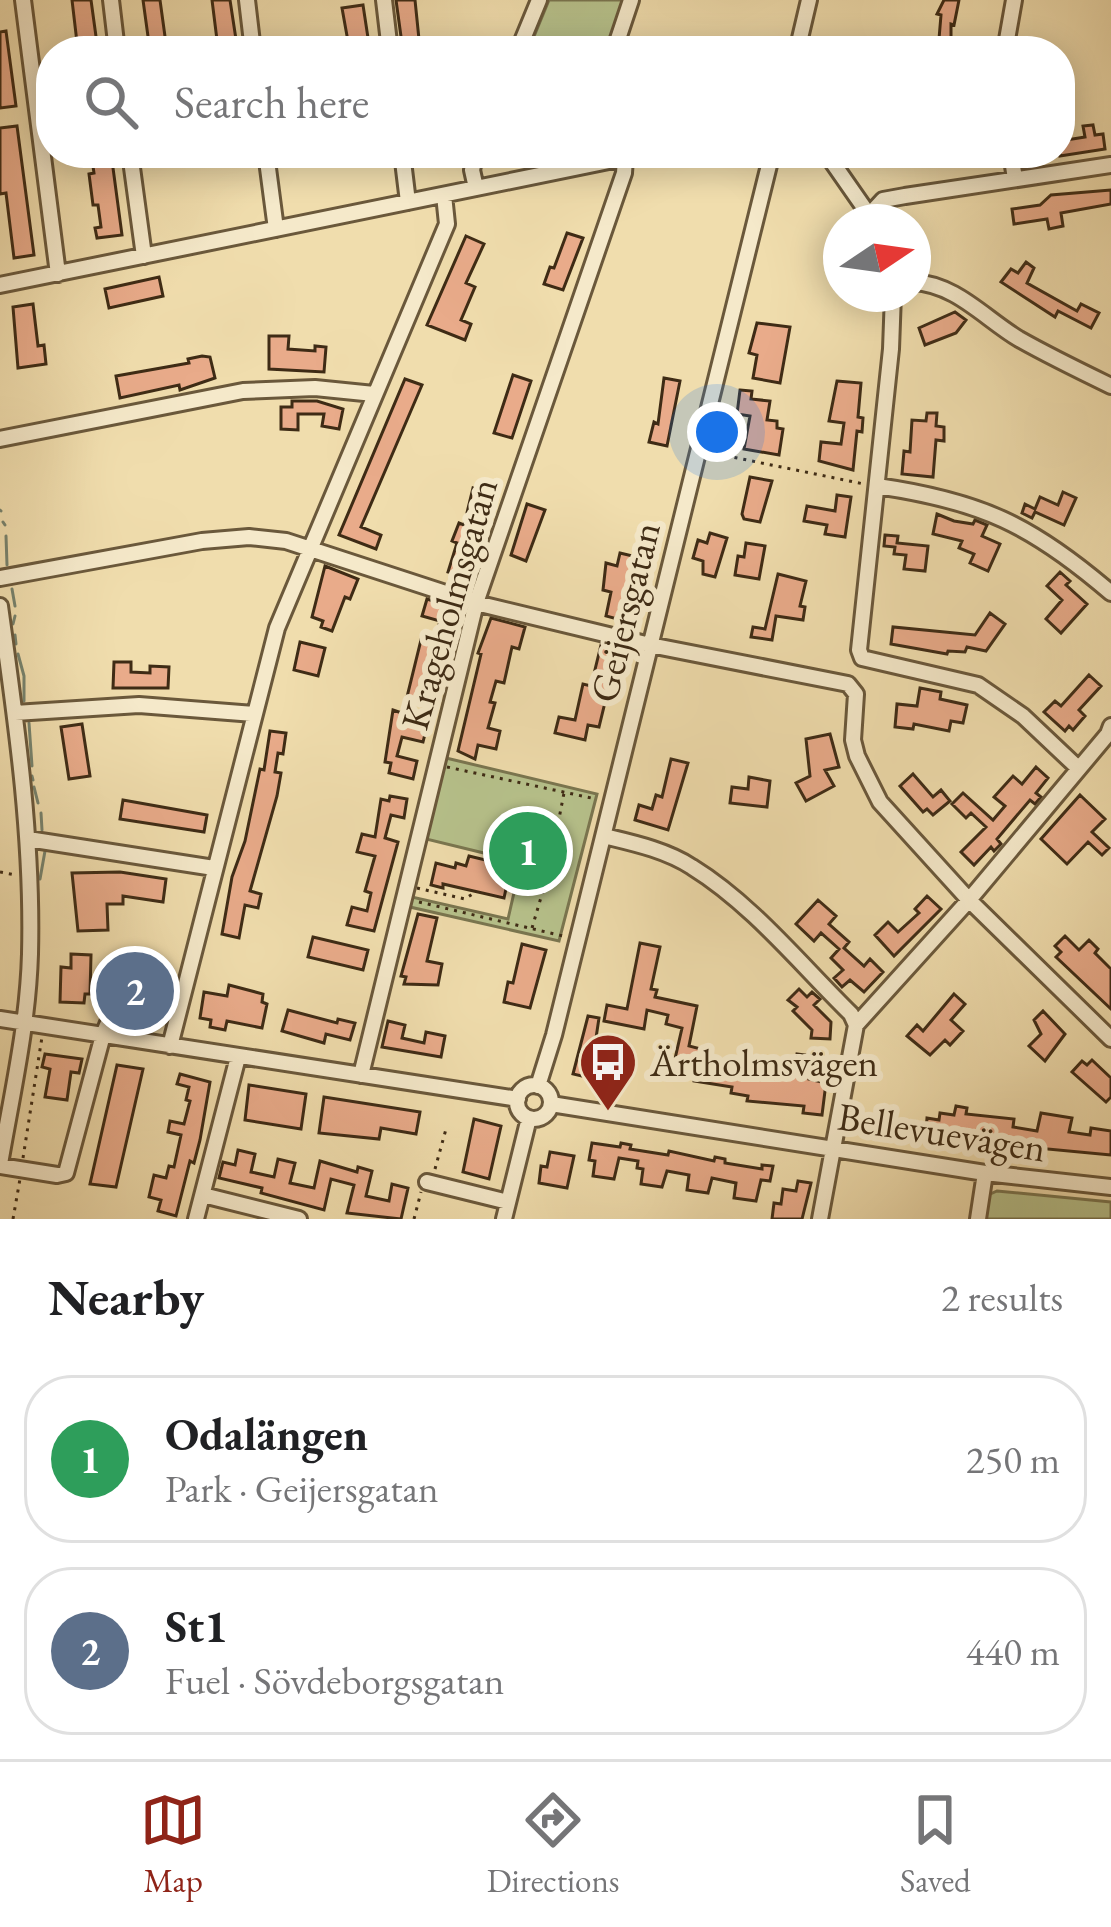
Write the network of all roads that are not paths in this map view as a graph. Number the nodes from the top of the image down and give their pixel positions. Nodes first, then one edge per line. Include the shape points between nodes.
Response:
1 (22, 0) edge
2 (111, 0) edge
3 (247, 0) edge
4 (384, 0) edge
5 (539, 0) edge
6 (631, 0) edge
7 (808, 0) edge
8 (1014, 0) edge
9 (115, 36) edge
10 (252, 36) edge
11 (388, 36) edge
12 (524, 36) edge
13 (619, 36) edge
14 (800, 36) edge
15 (1008, 36) edge
16 (36, 107) edge
17 (1111, 165) edge
18 (44, 168) edge
19 (132, 168) edge
20 (268, 168) edge
21 (404, 168) edge
22 (472, 168) edge
23 (549, 168) edge
24 (624, 168) edge
25 (768, 168) edge
26 (837, 168) edge
27 (1014, 168) edge
28 (1016, 179) junction
29 (476, 188) junction
30 (444, 195) junction
31 (408, 202) junction
32 (862, 204) edge
33 (881, 204) edge
34 (276, 229) junction
35 (144, 256) junction
36 (58, 274) junction
37 (931, 284) edge
38 (0, 285) edge
39 (891, 312) edge
40 (1111, 386) edge
41 (374, 394) junction
42 (0, 439) edge
43 (877, 487) junction
44 (310, 547) junction
45 (0, 578) edge
46 (1111, 593) edge
47 (476, 603) junction
48 (0, 606) edge
49 (650, 645) junction
50 (15, 713) junction
51 (254, 714) junction
52 (1110, 732) edge
53 (1077, 767) junction
54 (604, 836) junction
55 (28, 839) junction
56 (214, 868) junction
57 (969, 899) junction
58 (181, 1001) junction
59 (0, 1019) edge
60 (25, 1023) junction
61 (856, 1025) junction
62 (103, 1035) junction
63 (1111, 1039) edge
64 (170, 1046) junction
65 (238, 1057) junction
66 (361, 1075) junction
67 (538, 1086) junction
68 (518, 1099) junction
69 (550, 1104) junction
70 (529, 1118) junction
71 (834, 1149) junction
72 (0, 1165) edge
73 (985, 1173) junction
74 (427, 1182) dead end
75 (1111, 1187) edge
76 (202, 1195) junction
77 (508, 1202) junction
78 (196, 1219) edge
79 (298, 1219) edge
80 (504, 1219) edge
81 (820, 1219) edge
82 (978, 1219) edge

1 - 16 street
2 - 9 street
3 - 10 street
4 - 11 street
5 - 12 street
6 - 13 street
7 - 14 street
8 - 15 street
17 - 28 street
18 - 36 street
19 - 35 street
20 - 34 street
21 - 31 street
22 - 29 street
23 - 29 street
24 - 47 street, Krageholmsgatan
25 - 49 street, Geijersgatan
26 - 32 street
27 - 28 street
28 - 33 street
29 - 30 street
30 - 31 street
30 - 41 street via 448,224
31 - 34 street
34 - 35 street
35 - 36 street
36 - 38 street
37 - 40 street
39 - 43 street
41 - 42 street via 243,391
41 - 44 street
43 - 46 street via 970,504 1050,542
43 - 53 street via 862,658 978,685
44 - 45 street via 250,537 202,541
44 - 47 street
44 - 51 street
47 - 49 street
47 - 66 street, Krageholmsgatan
48 - 50 street
49 - 54 street, Geijersgatan
49 - 57 street via 848,684 853,740 870,786
50 - 51 street via 139,704
50 - 55 street
51 - 56 street
52 - 53 street
53 - 57 street
54 - 61 street via 689,865 723,889
54 - 67 street, Geijersgatan
55 - 56 street
55 - 60 street
56 - 58 street
57 - 61 street
57 - 63 street
58 - 62 street via 123,986
58 - 64 street
59 - 60 street
60 - 62 street
60 - 72 street
61 - 71 street
62 - 64 street
62 - 72 street via 66,1173
64 - 65 street
65 - 66 street
65 - 76 street
66 - 68 street
67 - 68 street
67 - 69 street
68 - 70 street
69 - 70 street via 543,1116
69 - 71 street, Bellevuevägen
70 - 77 street
71 - 73 street, Bellevuevägen
71 - 81 street
73 - 75 street, Bellevuevägen
73 - 82 street
74 - 77 street
76 - 78 street
76 - 79 street
77 - 80 street

